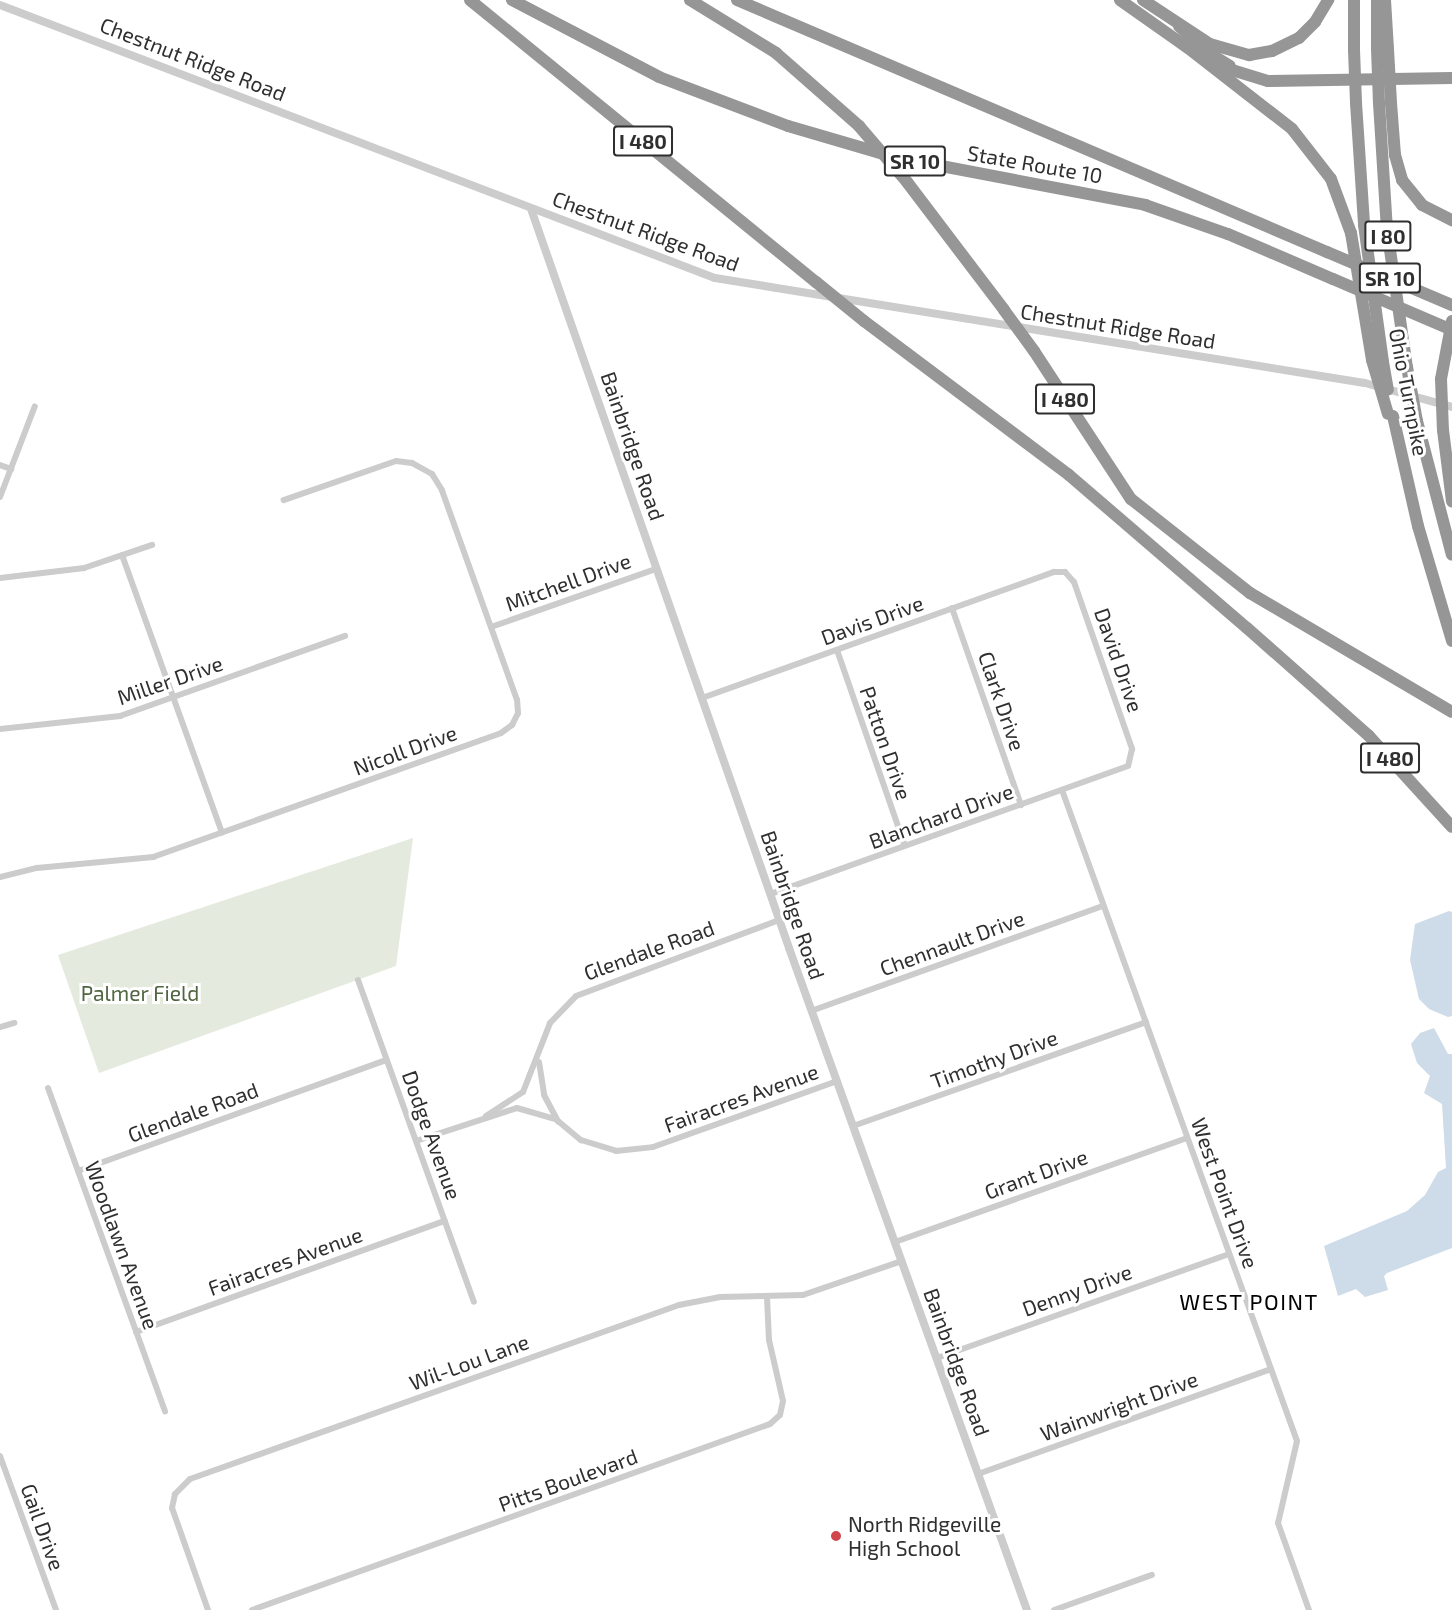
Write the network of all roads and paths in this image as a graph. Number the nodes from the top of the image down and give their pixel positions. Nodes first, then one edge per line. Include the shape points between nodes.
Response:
1 (470, 0) edge
2 (512, 0) edge
3 (690, 0) edge
4 (737, 0) edge
5 (1120, 0) edge
6 (1143, 0) edge
7 (1328, 0) edge
8 (1354, 0) edge
9 (1377, 0) edge
10 (1385, 0) edge
11 (0, 4) edge
12 (1179, 26) junction
13 (1183, 44) junction
14 (1383, 49) junction
15 (1452, 72) edge
16 (1452, 78) edge
17 (1385, 103) junction
18 (531, 209) junction
19 (1452, 220) edge
20 (1452, 305) edge
21 (1452, 321) edge
22 (1452, 330) edge
23 (1377, 361) junction
24 (35, 406) dead end
25 (1452, 407) edge
26 (0, 465) edge
27 (11, 469) junction
28 (0, 497) edge
29 (284, 500) dead end
30 (1452, 501) edge
31 (152, 545) dead end
32 (122, 555) junction
33 (1452, 555) edge
34 (656, 568) junction
35 (1054, 572) joint
36 (0, 578) edge
37 (952, 609) junction
38 (491, 627) junction
39 (345, 636) dead end
40 (1452, 641) edge
41 (837, 650) junction
42 (173, 697) junction
43 (702, 698) junction
44 (1450, 711) edge
45 (0, 729) edge
46 (1123, 769) joint
47 (1062, 790) junction
48 (1021, 805) junction
49 (1452, 827) edge
50 (222, 833) junction
51 (905, 846) junction
52 (0, 877) edge
53 (770, 894) junction
54 (1104, 906) junction
55 (779, 920) junction
56 (358, 980) dead end
57 (812, 1011) junction
58 (1146, 1022) junction
59 (14, 1023) dead end
60 (0, 1027) edge
61 (539, 1059) junction
62 (387, 1060) junction
63 (837, 1081) junction
64 (48, 1088) dead end
65 (486, 1116) junction
66 (558, 1121) junction
67 (853, 1126) junction
68 (1187, 1138) junction
69 (416, 1141) junction
70 (78, 1171) junction
71 (445, 1221) junction
72 (895, 1242) junction
73 (1229, 1254) junction
74 (902, 1261) junction
75 (767, 1298) junction
76 (474, 1302) dead end
77 (136, 1332) junction
78 (937, 1358) junction
79 (1271, 1369) junction
80 (165, 1412) dead end
81 (0, 1456) edge
82 (978, 1474) junction
83 (1152, 1575) dead end
84 (56, 1610) edge
85 (208, 1610) edge
86 (252, 1610) edge
87 (1028, 1610) edge
88 (1054, 1610) edge
89 (1309, 1610) edge

1 - 49 highway, I 480, bridge via 864,321 1069,475 1369,736
2 - 22 highway, State Route 10 / SR 10, bridge via 659,77 779,123 894,157 1145,205 1228,234
3 - 44 highway, I 480, bridge via 776,53 859,126 907,182 1004,310 1133,500 1250,593
4 - 20 highway, State Route 10 / SR 10, bridge
5 - 13 highway
6 - 12 highway
7 - 12 highway via 1305,33 1265,53 1232,53
8 - 23 highway, Ohio Turnpike / I 80, bridge via 1356,103
9 - 14 highway
10 - 14 highway
11 - 18 street, Chestnut Ridge Road
12 - 15 highway via 1215,57 1254,73
13 - 16 highway via 1235,74 1268,81
13 - 23 highway via 1292,129 1331,179 1350,233
14 - 17 highway, bridge
17 - 19 highway via 1402,180 1422,206
17 - 33 highway, Ohio Turnpike / I 80, bridge via 1387,229 1407,367
18 - 25 street, Chestnut Ridge Road via 684,267 747,285 1365,383
18 - 34 street, Bainbridge Road
21 - 30 highway, bridge via 1441,379
23 - 40 highway, Ohio Turnpike / I 80, bridge
24 - 27 street
26 - 27 street
27 - 28 street
29 - 38 street, Nicoll Drive via 385,464 412,463 426,469 439,483
31 - 32 street
32 - 36 street via 69,572
32 - 42 street
34 - 38 street, Mitchell Drive
34 - 43 street, Bainbridge Road
35 - 37 street, Davis Drive
35 - 46 street, David Drive via 1065,572 1074,582 1133,753 1131,762
37 - 41 street, Davis Drive
37 - 48 street, Clark Drive
38 - 50 street, Nicoll Drive via 517,700 516,720 507,730
39 - 42 street, Miller Drive
41 - 43 street, Davis Drive
41 - 51 street, Patton Drive
42 - 45 street, Miller Drive via 111,717
42 - 50 street
43 - 53 street, Bainbridge Road
46 - 47 street, Blanchard Drive
47 - 48 street, Blanchard Drive
47 - 54 street, West Point Drive
48 - 51 street, Blanchard Drive
50 - 52 street, Nicoll Drive via 138,860 38,868
51 - 53 street, Blanchard Drive
53 - 55 street, Bainbridge Road
54 - 57 street, Chennault Drive
54 - 58 street, West Point Drive
55 - 57 street, Bainbridge Road
55 - 61 street, Glendale Road via 582,992 550,1023
56 - 62 street, Dodge Avenue
57 - 63 street, Bainbridge Road
58 - 67 street, Timothy Drive
58 - 68 street, West Point Drive
59 - 60 street
61 - 65 street, Glendale Road via 523,1092
61 - 66 street, Fairacres Avenue via 544,1095
62 - 69 street, Dodge Avenue
62 - 70 street, Glendale Road
63 - 66 street, Fairacres Avenue via 639,1150 595,1146
63 - 67 street, Bainbridge Road
64 - 70 street, Woodlawn Avenue
65 - 66 street, Fairacres Avenue via 517,1108
65 - 69 street, Fairacres Avenue
67 - 72 street, Bainbridge Road
68 - 72 street, Grant Drive
68 - 73 street, West Point Drive
69 - 71 street, Dodge Avenue
70 - 77 street, Woodlawn Avenue
71 - 76 street, Dodge Avenue
71 - 77 street, Fairacres Avenue
72 - 74 street, Bainbridge Road
73 - 78 street, Denny Drive
73 - 79 street, West Point Drive
74 - 75 street, Wil-Lou Lane via 815,1293
74 - 78 street, Bainbridge Road
75 - 85 street, Wil-Lou Lane via 720,1297 679,1305 184,1483 175,1494 172,1508
75 - 86 street, Pitts Boulevard via 769,1340 783,1401 780,1415 770,1424
77 - 80 street, Woodlawn Avenue
78 - 82 street, Bainbridge Road
79 - 82 street, Wainwright Drive
79 - 89 street, West Point Drive via 1297,1440 1278,1523
81 - 84 street, Gail Drive
82 - 87 street, Bainbridge Road
83 - 88 street

